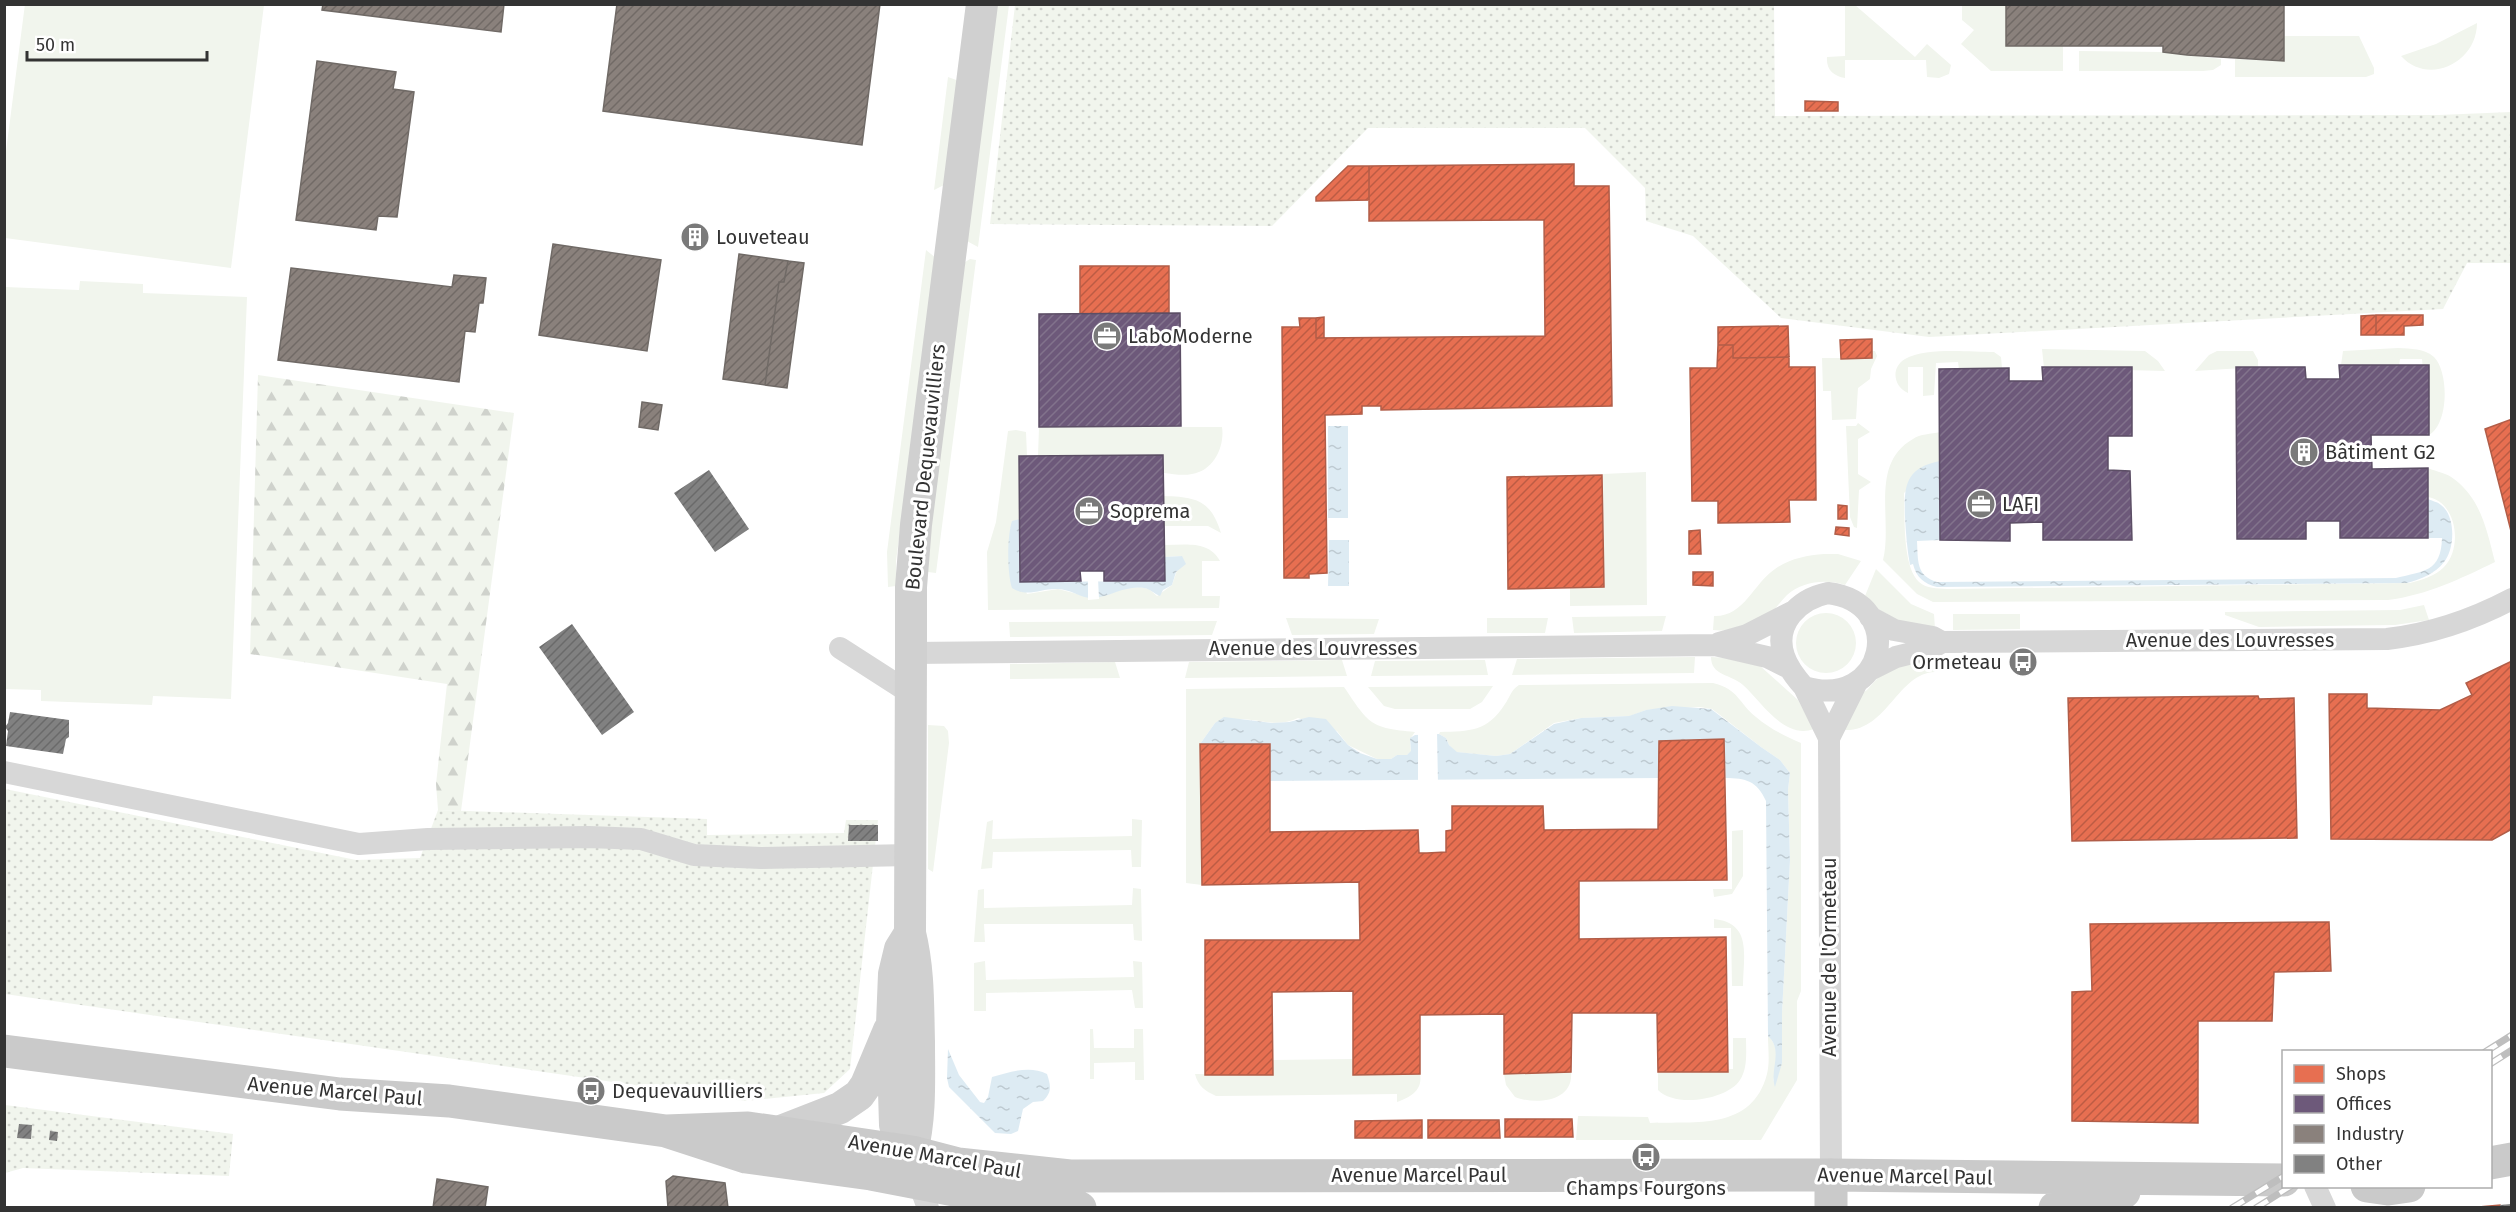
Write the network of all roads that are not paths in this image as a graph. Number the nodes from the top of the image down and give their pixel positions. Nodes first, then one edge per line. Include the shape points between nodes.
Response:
1 (982, 4) edge
2 (2511, 599) edge
3 (1792, 612) junction
4 (1870, 617) junction
5 (1942, 642) junction
6 (1714, 645) junction
7 (840, 648) dead end
8 (910, 653) junction
9 (1789, 668) junction
10 (1863, 677) junction
11 (1804, 687) junction
12 (910, 693) junction
13 (1828, 738) junction
14 (4, 772) edge
15 (910, 855) junction
16 (910, 933) junction
17 (892, 1024) junction
18 (4, 1051) edge
19 (666, 1131) junction
20 (781, 1131) junction
21 (2511, 1159) edge
22 (2492, 1163) edge
23 (2511, 1172) edge
24 (1831, 1175) junction
25 (2492, 1175) edge
26 (919, 1180) edge
27 (2176, 1180) junction
28 (2282, 1180) edge
29 (2316, 1188) edge
30 (991, 1202) edge
31 (1080, 1208) edge
32 (1831, 1208) edge
33 (2055, 1208) edge
34 (2325, 1208) edge

1 - 8 main road, Boulevard Dequevauvilliers via 916,525
2 - 5 street, Avenue des Louvresses via 2442,630 2387,639
3 - 4 street via 1802,602 1828,593 1855,601
3 - 6 street, Avenue des Louvresses via 1747,635
3 - 9 street via 1781,640
4 - 5 street, Avenue des Louvresses via 1894,630
4 - 10 street via 1879,643 1877,657
5 - 10 street, Avenue des Louvresses via 1896,657
6 - 8 street, Avenue des Louvresses
6 - 9 street, Avenue des Louvresses via 1767,657
7 - 12 street
8 - 12 main road, Boulevard Dequevauvilliers
9 - 11 street
10 - 11 street via 1842,690
10 - 13 street, Avenue de l'Ormeteau
11 - 13 street, Avenue de l'Ormeteau
12 - 15 main road, Boulevard Dequevauvilliers
13 - 24 street, Avenue de l'Ormeteau
14 - 15 street via 359,844 589,837 641,839 694,855
15 - 16 main road, Boulevard Dequevauvilliers
16 - 17 main road, Boulevard Dequevauvilliers via 900,949 894,974
16 - 26 main road, Boulevard Dequevauvilliers via 919,991
17 - 20 main road, Boulevard Dequevauvilliers via 859,1095 840,1108
17 - 26 main road, Boulevard Dequevauvilliers via 895,1125
18 - 19 main road, Avenue Marcel Paul via 340,1094 449,1101
19 - 20 main road, Avenue Marcel Paul
19 - 26 main road, Avenue Marcel Paul via 746,1157
20 - 26 main road, Avenue Marcel Paul
21 - 22 main road
23 - 25 main road
24 - 26 main road, Avenue Marcel Paul via 1070,1176 958,1164
24 - 27 main road, Avenue Marcel Paul
24 - 32 main road
26 - 30 main road, Avenue Marcel Paul
27 - 28 main road, Avenue Marcel Paul
27 - 33 main road, Avenue Marcel Paul
29 - 34 street
30 - 31 main road, Avenue Marcel Paul

